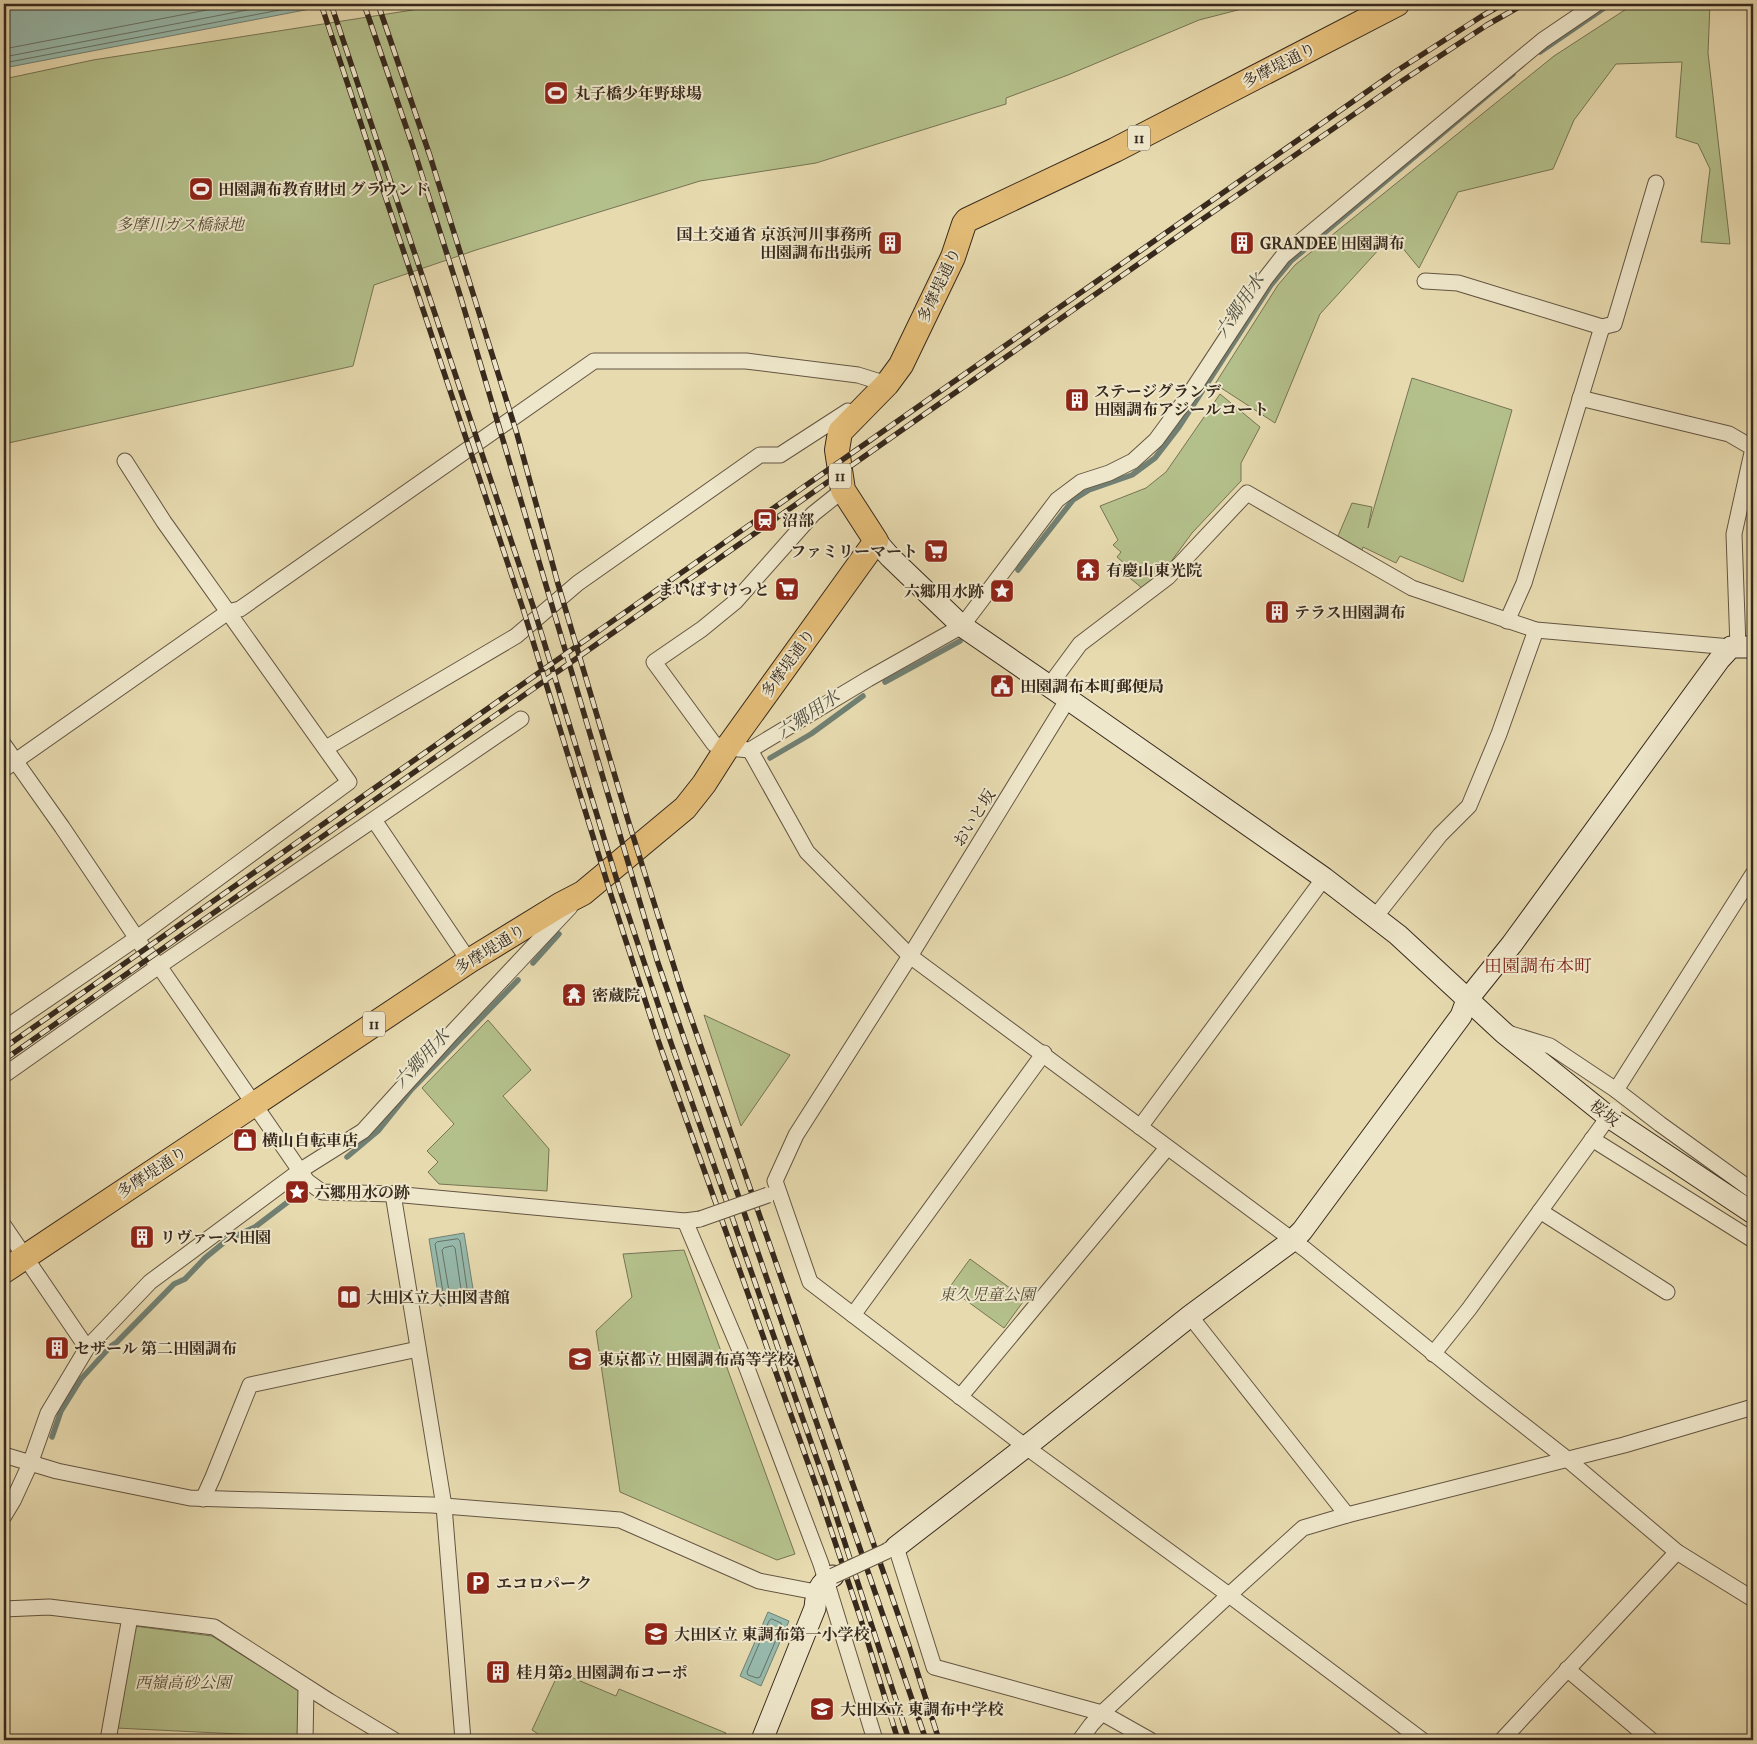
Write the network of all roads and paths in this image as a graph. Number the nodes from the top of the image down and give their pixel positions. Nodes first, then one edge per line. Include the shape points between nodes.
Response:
1 (1398, 4) edge
2 (1596, 4) edge
3 (1656, 183) dead end
4 (1425, 281) dead end
5 (1602, 327) junction
6 (887, 384) junction
7 (1580, 398) junction
8 (857, 414) junction
9 (125, 461) dead end
10 (843, 490) junction
11 (876, 542) junction
12 (228, 612) junction
13 (1507, 621) junction
14 (962, 626) junction
15 (1536, 630) junction
16 (1740, 647) edge
17 (1049, 686) junction
18 (1068, 699) junction
19 (521, 719) dead end
20 (4, 745) edge
21 (326, 748) junction
22 (727, 748) junction
23 (750, 750) junction
24 (10, 765) edge
25 (374, 820) junction
26 (1753, 874) edge
27 (1324, 878) junction
28 (583, 893) junction
29 (1374, 917) junction
30 (137, 938) junction
31 (910, 956) junction
32 (469, 961) junction
33 (159, 966) junction
34 (1467, 1000) junction
35 (4, 1029) edge
36 (1504, 1033) junction
37 (1044, 1054) junction
38 (4, 1075) edge
39 (1616, 1090) junction
40 (253, 1104) junction
41 (1614, 1110) dead end
42 (1140, 1127) junction
43 (1592, 1139) junction
44 (1167, 1148) junction
45 (301, 1170) junction
46 (1753, 1191) edge
47 (393, 1194) junction
48 (774, 1194) junction
49 (1540, 1211) junction
50 (1753, 1213) edge
51 (692, 1220) junction
52 (4, 1226) edge
53 (1293, 1240) junction
54 (1753, 1240) edge
55 (25, 1257) junction
56 (4, 1270) edge
57 (1667, 1292) dead end
58 (853, 1315) junction
59 (1190, 1316) junction
60 (87, 1348) junction
61 (418, 1349) junction
62 (1433, 1354) junction
63 (960, 1397) junction
64 (1753, 1406) edge
65 (1026, 1447) junction
66 (4, 1455) edge
67 (1567, 1459) junction
68 (30, 1464) junction
69 (203, 1499) junction
70 (444, 1506) junction
71 (1347, 1515) junction
72 (4, 1516) edge
73 (891, 1549) junction
74 (1677, 1552) junction
75 (825, 1583) junction
76 (1229, 1595) junction
77 (1753, 1599) edge
78 (4, 1609) edge
79 (130, 1617) junction
80 (1567, 1669) junction
81 (306, 1686) junction
82 (1102, 1713) junction
83 (108, 1740) edge
84 (305, 1740) edge
85 (394, 1740) edge
86 (463, 1740) edge
87 (762, 1740) edge
88 (875, 1740) edge
89 (1080, 1740) edge
90 (1150, 1740) edge
91 (1422, 1740) edge
92 (1502, 1740) edge
93 (1651, 1740) edge

1 - 6 main road, 多摩堤通り / 11 via 1115,150 971,216 964,224 927,312
2 - 14 street via 1543,40 1283,256 1156,440 1133,461 1081,482 1056,500
3 - 5 street via 1614,324
4 - 5 street via 1458,283
5 - 7 street
6 - 8 main road, 多摩堤通り / 11
6 - 12 street via 858,375 746,361 594,361 240,609
7 - 13 street via 1524,584
7 - 16 street via 1729,434 1753,448 1734,534
8 - 10 main road, 多摩堤通り / 11 via 840,432 837,450
8 - 21 street via 848,411 780,455 760,455 578,583 516,636
9 - 12 street
10 - 11 main road, 多摩堤通り / 11
10 - 22 street via 813,514 735,602 702,630 654,662 714,744
11 - 14 street, 桜坂
11 - 22 main road, 多摩堤通り / 11
12 - 21 street
12 - 24 street
13 - 15 street
13 - 17 street via 1412,588 1247,493 1168,577 1080,644
14 - 17 street, 桜坂
14 - 23 street
15 - 16 street
15 - 29 street via 1469,806 1440,835
16 - 34 street via 1719,660 1512,944
17 - 18 street, 桜坂
18 - 27 street, 桜坂
18 - 31 street, おいと坂
19 - 25 street
20 - 24 street
21 - 30 street via 349,782
22 - 23 street
22 - 28 main road, 多摩堤通り / 11 via 685,808
23 - 31 street via 807,852
24 - 30 street
25 - 32 street
25 - 33 street
26 - 39 street
27 - 29 street, 桜坂
27 - 42 street
28 - 32 main road, 多摩堤通り / 11
28 - 45 street via 364,1130
29 - 34 street, 桜坂 via 1398,935
30 - 33 street
30 - 35 street
31 - 37 street
31 - 48 street, おいと坂 via 796,1135 775,1181
32 - 40 main road, 多摩堤通り / 11
33 - 38 street
33 - 40 street
34 - 36 street, 桜坂
34 - 53 street via 1461,1016
36 - 39 street via 1550,1046
36 - 50 street, 桜坂 via 1606,1115
37 - 42 street
37 - 58 street
39 - 46 street
40 - 45 street
40 - 55 main road, 多摩堤通り / 11
41 - 43 street, bridge
42 - 44 street
43 - 49 street
43 - 54 street
44 - 53 street
44 - 63 street
45 - 47 street via 307,1181 322,1192
45 - 60 street via 150,1282
47 - 51 street
47 - 61 street
48 - 51 street, bridge
48 - 58 street via 810,1282
49 - 57 street
49 - 62 street
51 - 75 street
52 - 55 street
53 - 59 street
53 - 62 street
55 - 56 main road, 多摩堤通り / 11
55 - 60 street
58 - 63 street
59 - 65 street
59 - 71 street
60 - 68 street via 48,1414
61 - 69 street via 250,1385
61 - 70 street
62 - 67 street
63 - 65 street
64 - 67 street
65 - 73 street
65 - 76 street
66 - 68 street
67 - 71 street
67 - 74 street
68 - 69 street
68 - 72 street
69 - 70 street
70 - 75 street via 620,1520 759,1581
70 - 86 street
71 - 76 street via 1303,1528
73 - 75 street, bridge
73 - 82 street via 934,1668
74 - 77 street
74 - 80 street
75 - 87 street
75 - 88 street
76 - 82 street
76 - 91 street
78 - 79 street via 50,1607
79 - 81 street via 214,1628
79 - 83 street
80 - 92 street
80 - 93 street
81 - 84 street
81 - 85 street
82 - 89 street
82 - 90 street

